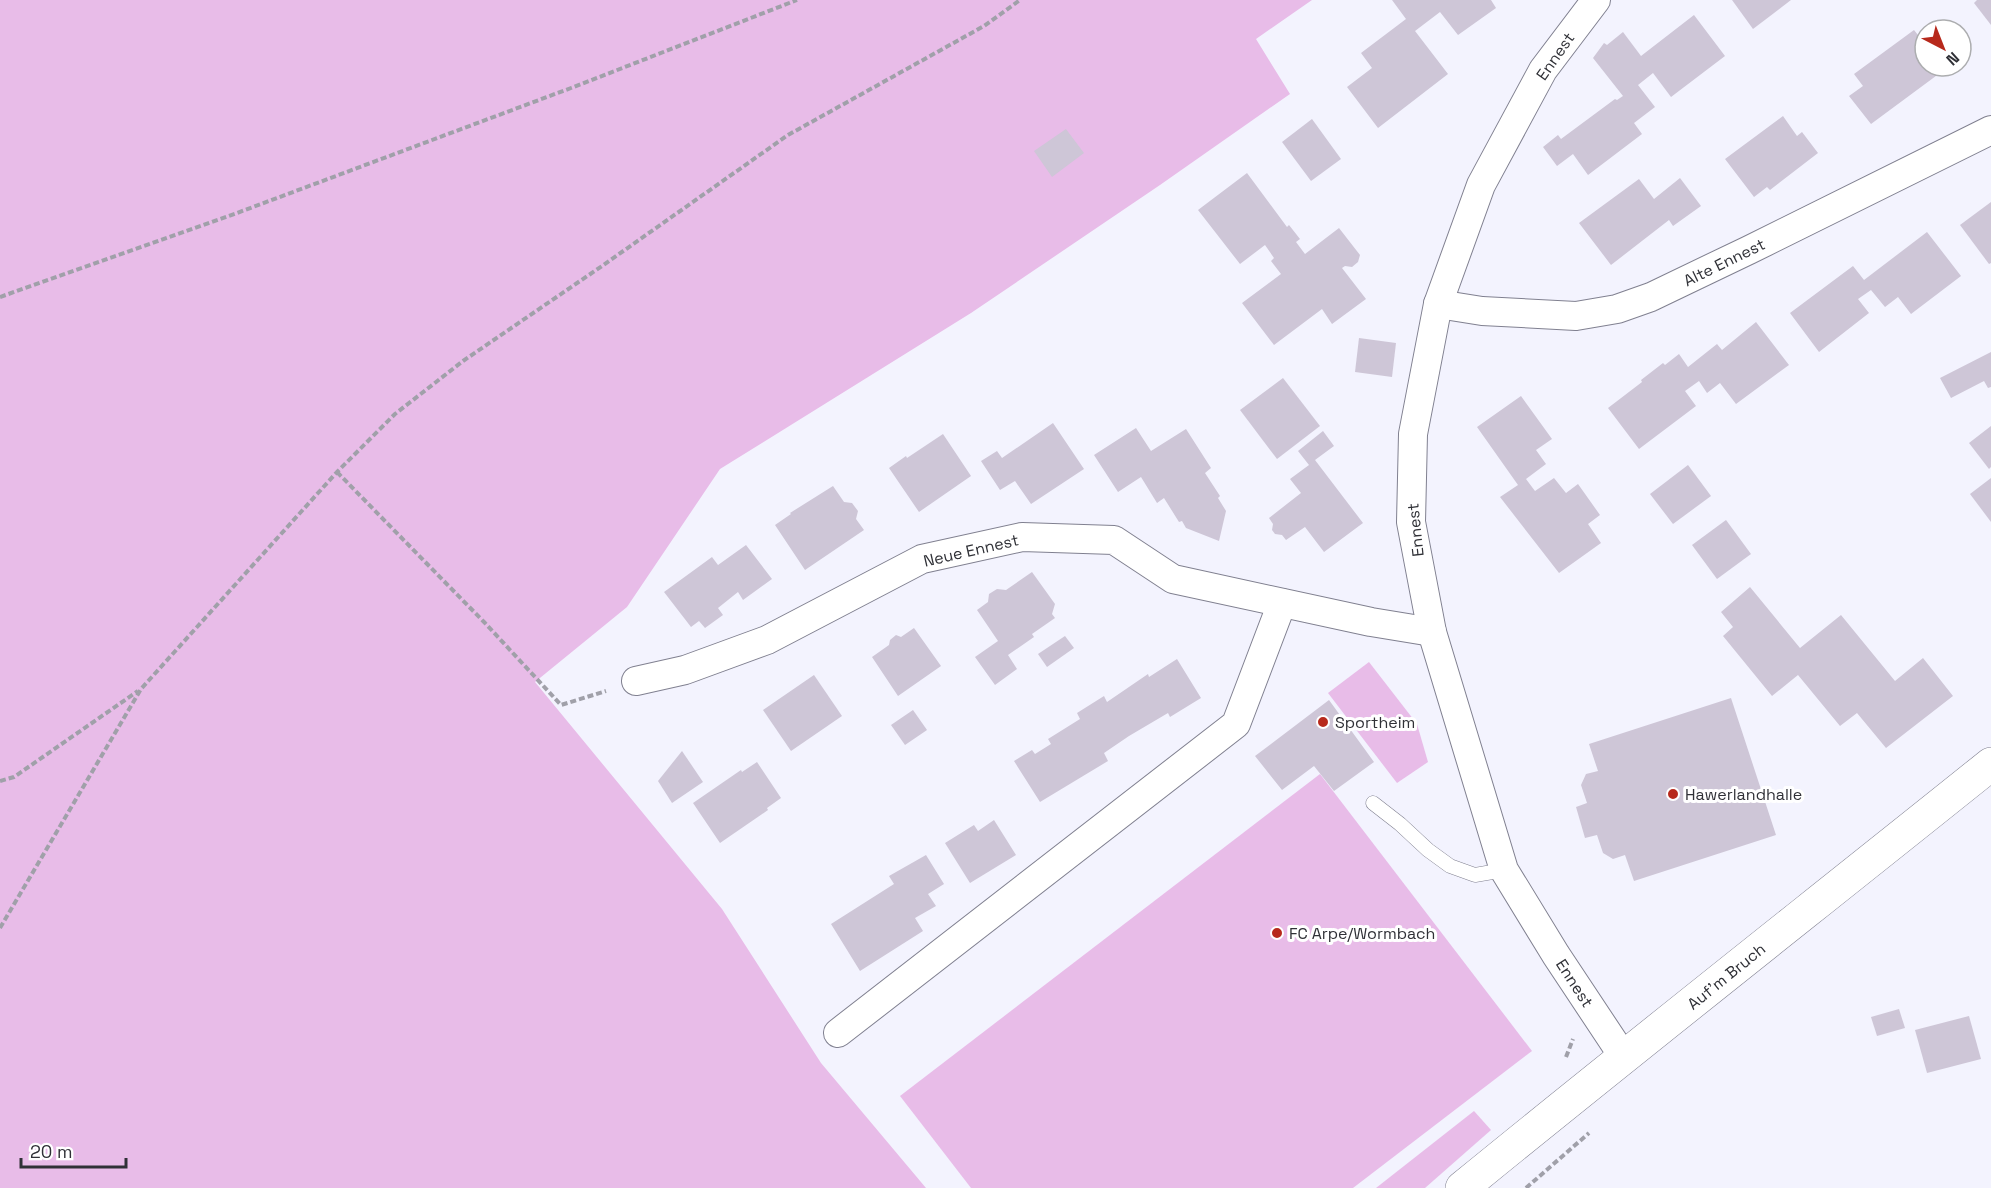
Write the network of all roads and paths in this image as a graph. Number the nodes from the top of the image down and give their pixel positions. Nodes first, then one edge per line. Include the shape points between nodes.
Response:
1 (797, 0) edge
2 (1020, 0) edge
3 (1596, 0) edge
4 (1991, 130) edge
5 (0, 297) edge
6 (1438, 304) junction
7 (337, 472) junction
8 (1282, 603) junction
9 (1431, 632) junction
10 (636, 681) joint
11 (141, 689) junction
12 (1991, 764) edge
13 (0, 781) edge
14 (1373, 803) dead end
15 (1504, 870) junction
16 (0, 928) edge
17 (838, 1033) dead end
18 (1623, 1056) junction
19 (1462, 1188) edge

1 - 5 path via 237,213
2 - 7 path via 984,26 779,141 463,361 395,414
3 - 6 street, Ennest via 1543,70 1481,185
4 - 6 street, Alte Ennest via 1651,297 1617,309 1576,316 1482,311
6 - 9 street, Ennest via 1413,434 1411,522
7 - 10 path via 561,705
7 - 11 path
8 - 9 street, Neue Ennest
8 - 10 street, Neue Ennest via 1173,579 1114,540 1022,537 922,559 767,640 685,670
8 - 17 street via 1236,724
9 - 15 street, Ennest
11 - 13 path via 14,777
11 - 16 path
12 - 18 street, Auf'm Bruch
14 - 15 lane via 1450,866 1475,875
15 - 18 street, Ennest
18 - 19 street, Auf'm Bruch

